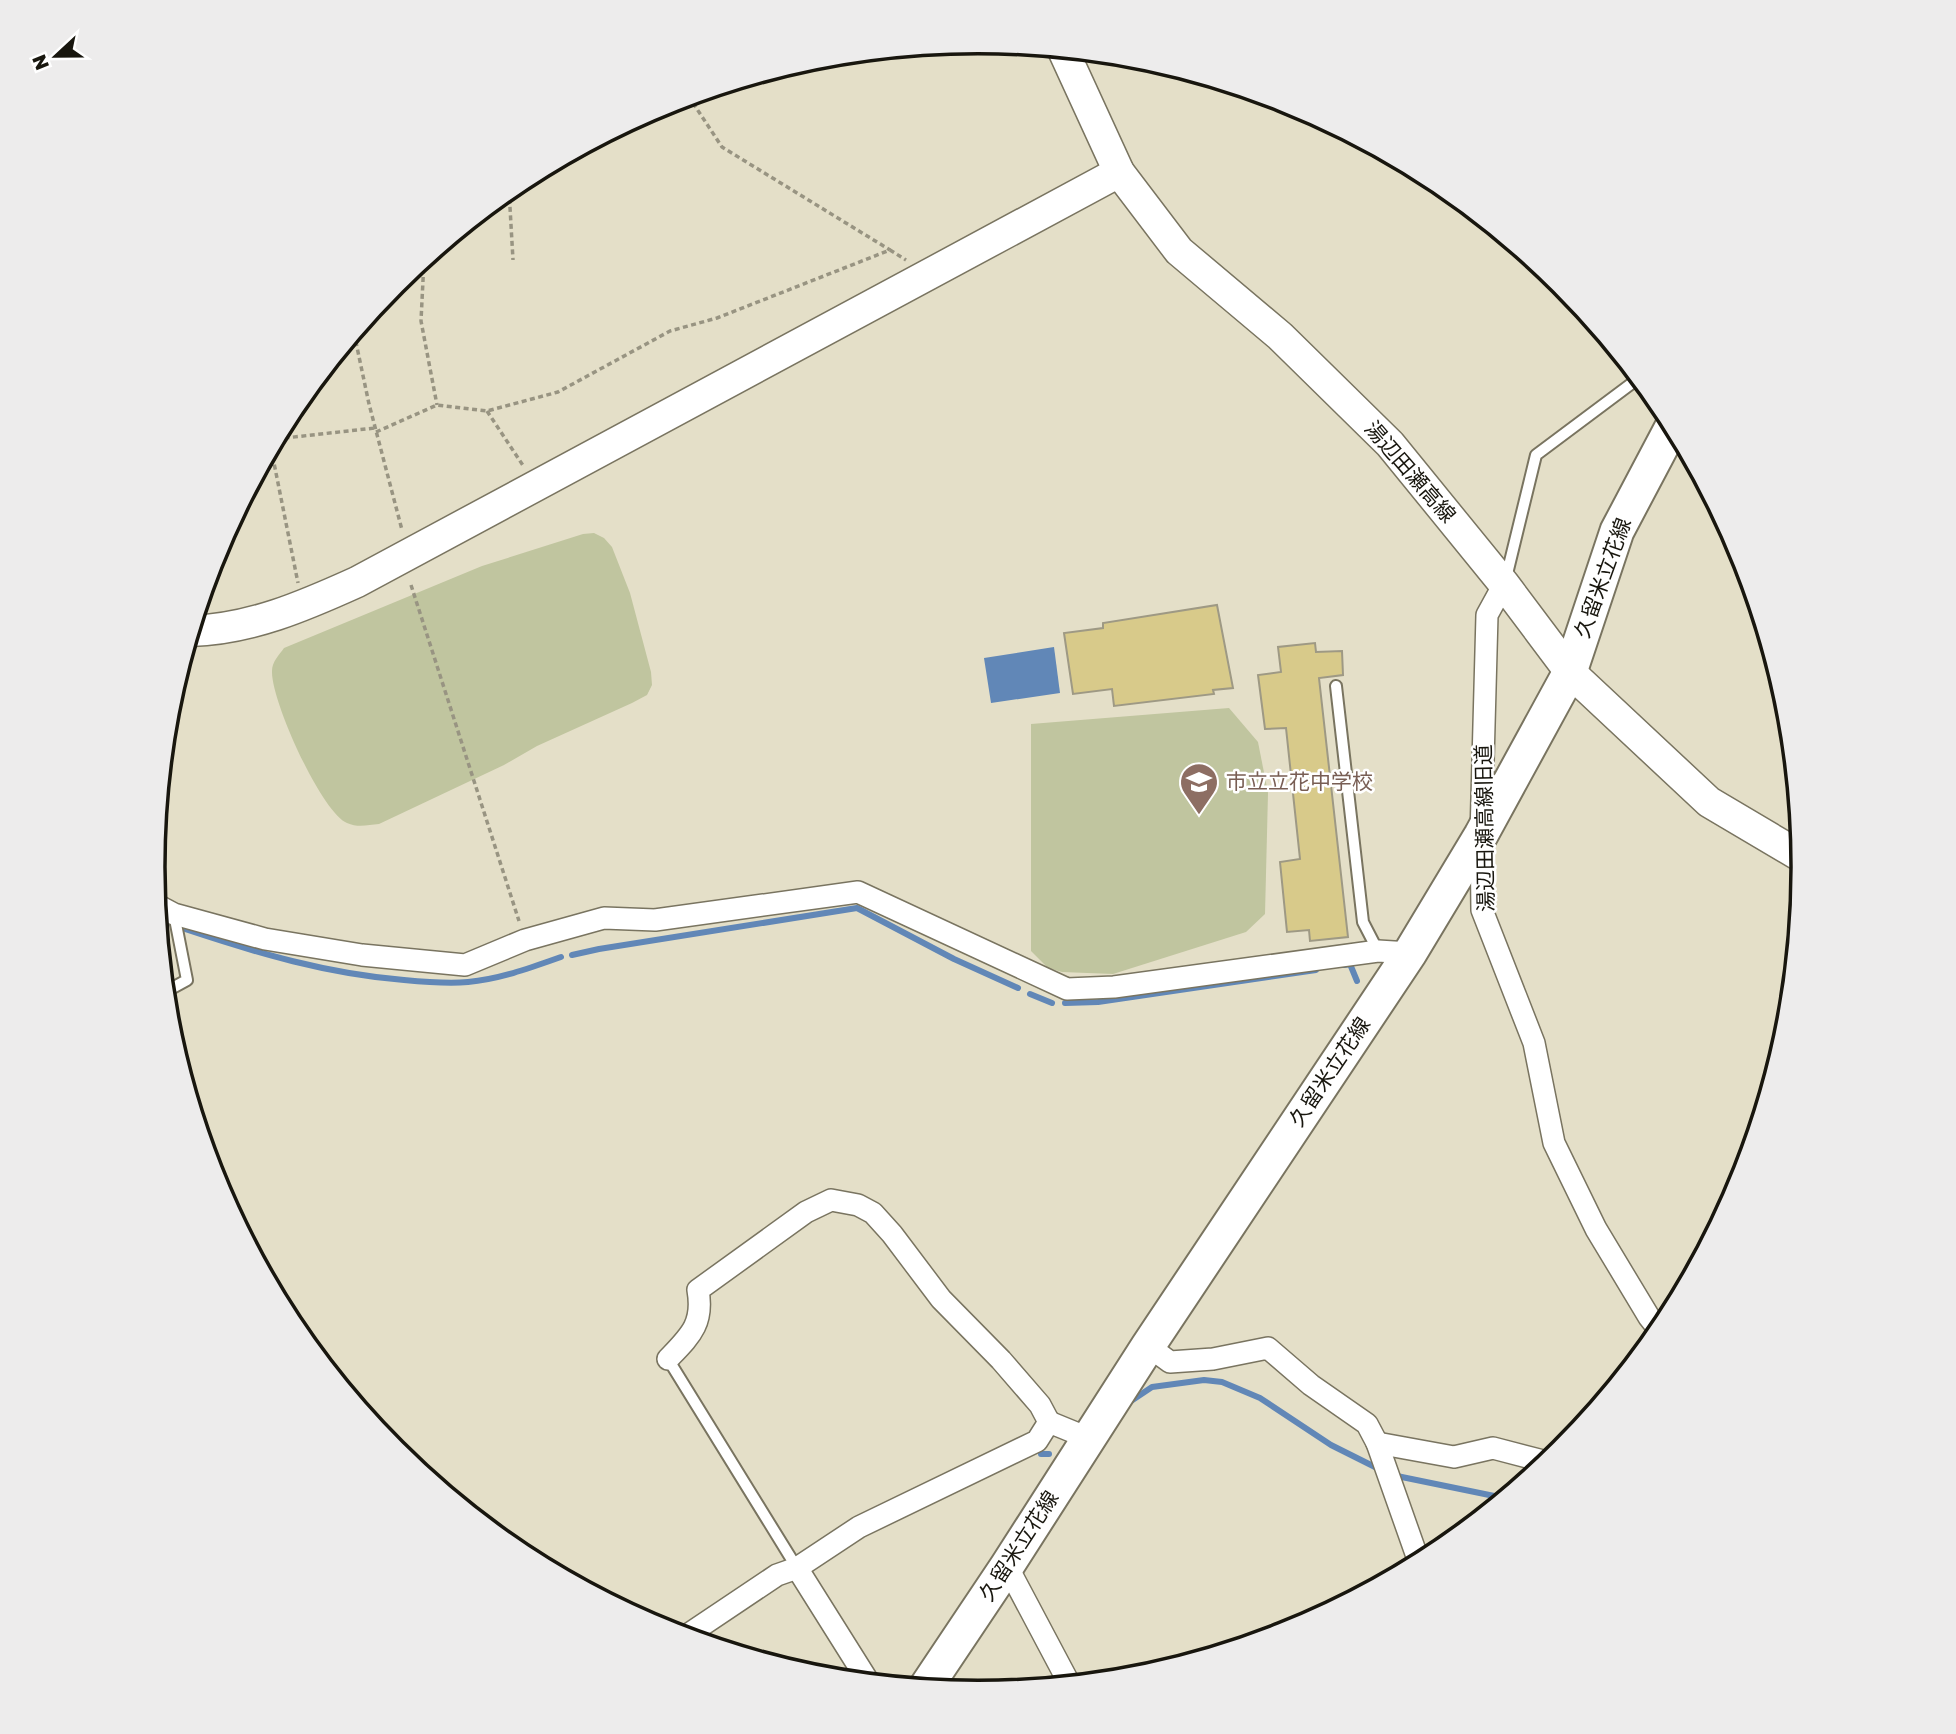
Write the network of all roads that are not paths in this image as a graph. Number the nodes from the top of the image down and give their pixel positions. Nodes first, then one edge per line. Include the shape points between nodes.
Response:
1 (1067, 59) edge
2 (1119, 172) junction
3 (1631, 384) edge
4 (1667, 436) edge
5 (1504, 584) junction
6 (201, 630) edge
7 (1570, 672) junction
8 (1336, 686) dead end
9 (1481, 835) junction
10 (1790, 850) edge
11 (167, 910) edge
12 (167, 916) edge
13 (1394, 952) junction
14 (174, 987) edge
15 (1652, 1321) edge
16 (1148, 1346) junction
17 (667, 1359) joint
18 (1049, 1422) junction
19 (1088, 1438) junction
20 (1377, 1443) junction
21 (1535, 1459) edge
22 (1415, 1552) edge
23 (1007, 1566) junction
24 (797, 1568) junction
25 (696, 1629) edge
26 (862, 1671) edge
27 (1065, 1675) edge
28 (932, 1678) edge

1 - 2 main road, 湯辺田瀬高線
2 - 5 main road, 湯辺田瀬高線 via 1179,251 1280,336 1390,444
2 - 6 main road via 410,555 295,610 247,624
3 - 5 lane via 1536,455
4 - 7 main road, 久留米立花線 via 1617,531
5 - 7 main road, 湯辺田瀬高線
5 - 9 street, 湯辺田瀬高線旧道 via 1487,615
7 - 9 main road, 久留米立花線
7 - 10 main road, 湯辺田瀬高線 via 1709,802
8 - 13 lane via 1363,922
9 - 13 main road, 久留米立花線
9 - 15 street, 湯辺田瀬高線旧道 via 1482,910 1534,1043 1554,1143 1596,1229
11 - 13 street via 265,939 465,965 525,940 604,918 655,920 858,892 1068,989
12 - 14 lane via 187,980
13 - 16 main road, 久留米立花線
16 - 19 main road, 久留米立花線
16 - 20 street via 1170,1362 1268,1348 1367,1424
17 - 18 street via 692,1334 701,1306 698,1290 806,1212 831,1200 873,1213 941,1299 1040,1405
17 - 24 lane
18 - 19 street
18 - 24 street via 1037,1441 859,1527
19 - 23 main road, 久留米立花線
20 - 21 street via 1454,1457 1493,1448
20 - 22 street
23 - 27 street
23 - 28 main road, 久留米立花線
24 - 25 street via 777,1575
24 - 26 street

